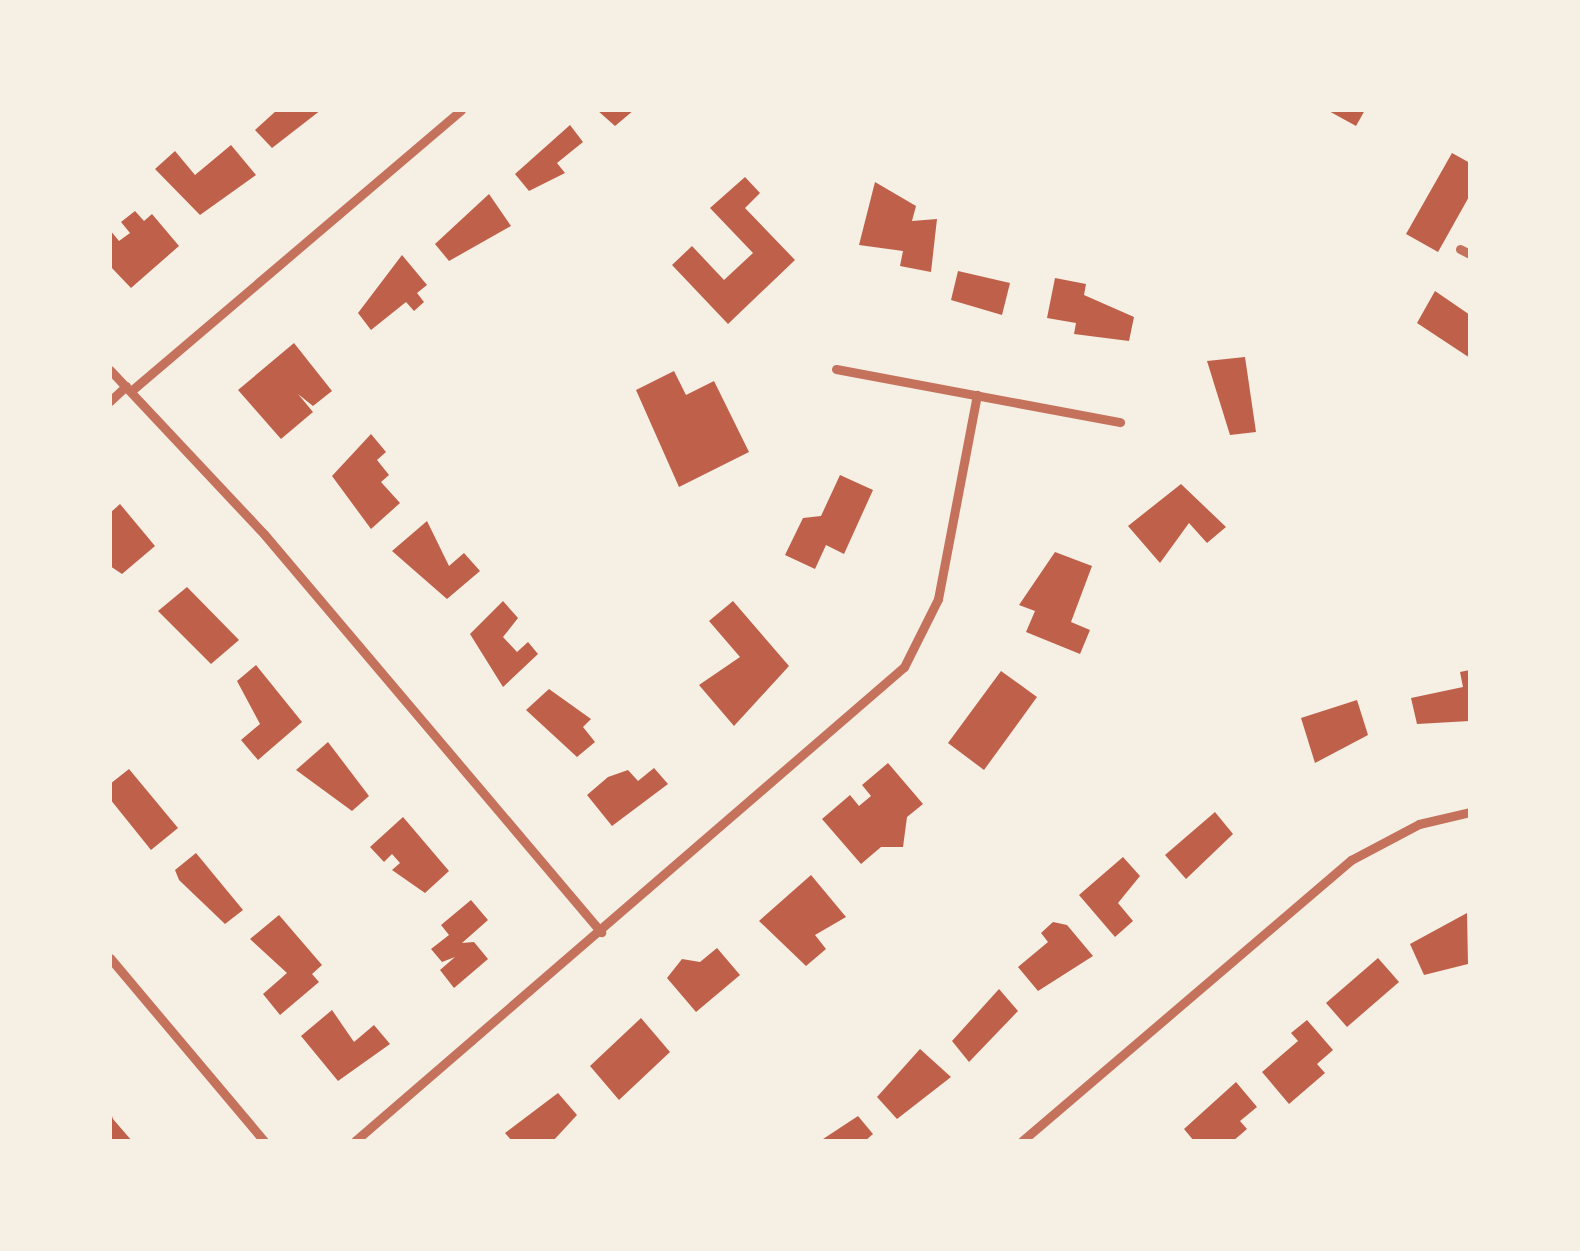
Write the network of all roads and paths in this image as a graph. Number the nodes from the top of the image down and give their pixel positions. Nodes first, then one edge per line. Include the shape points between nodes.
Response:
1 (462, 110) edge
2 (836, 369) dead end
3 (110, 370) edge
4 (128, 389) junction
5 (977, 395) junction
6 (110, 401) edge
7 (1120, 422) dead end
8 (1470, 812) edge
9 (602, 932) junction
10 (110, 958) edge
11 (264, 1141) edge
12 (356, 1141) edge
13 (1022, 1141) edge

1 - 4 street
2 - 5 street
3 - 4 street
4 - 6 street
4 - 9 street
5 - 7 street
5 - 9 street via 938,599 910,660
8 - 13 street via 1418,824 1336,872
9 - 12 street
10 - 11 street

